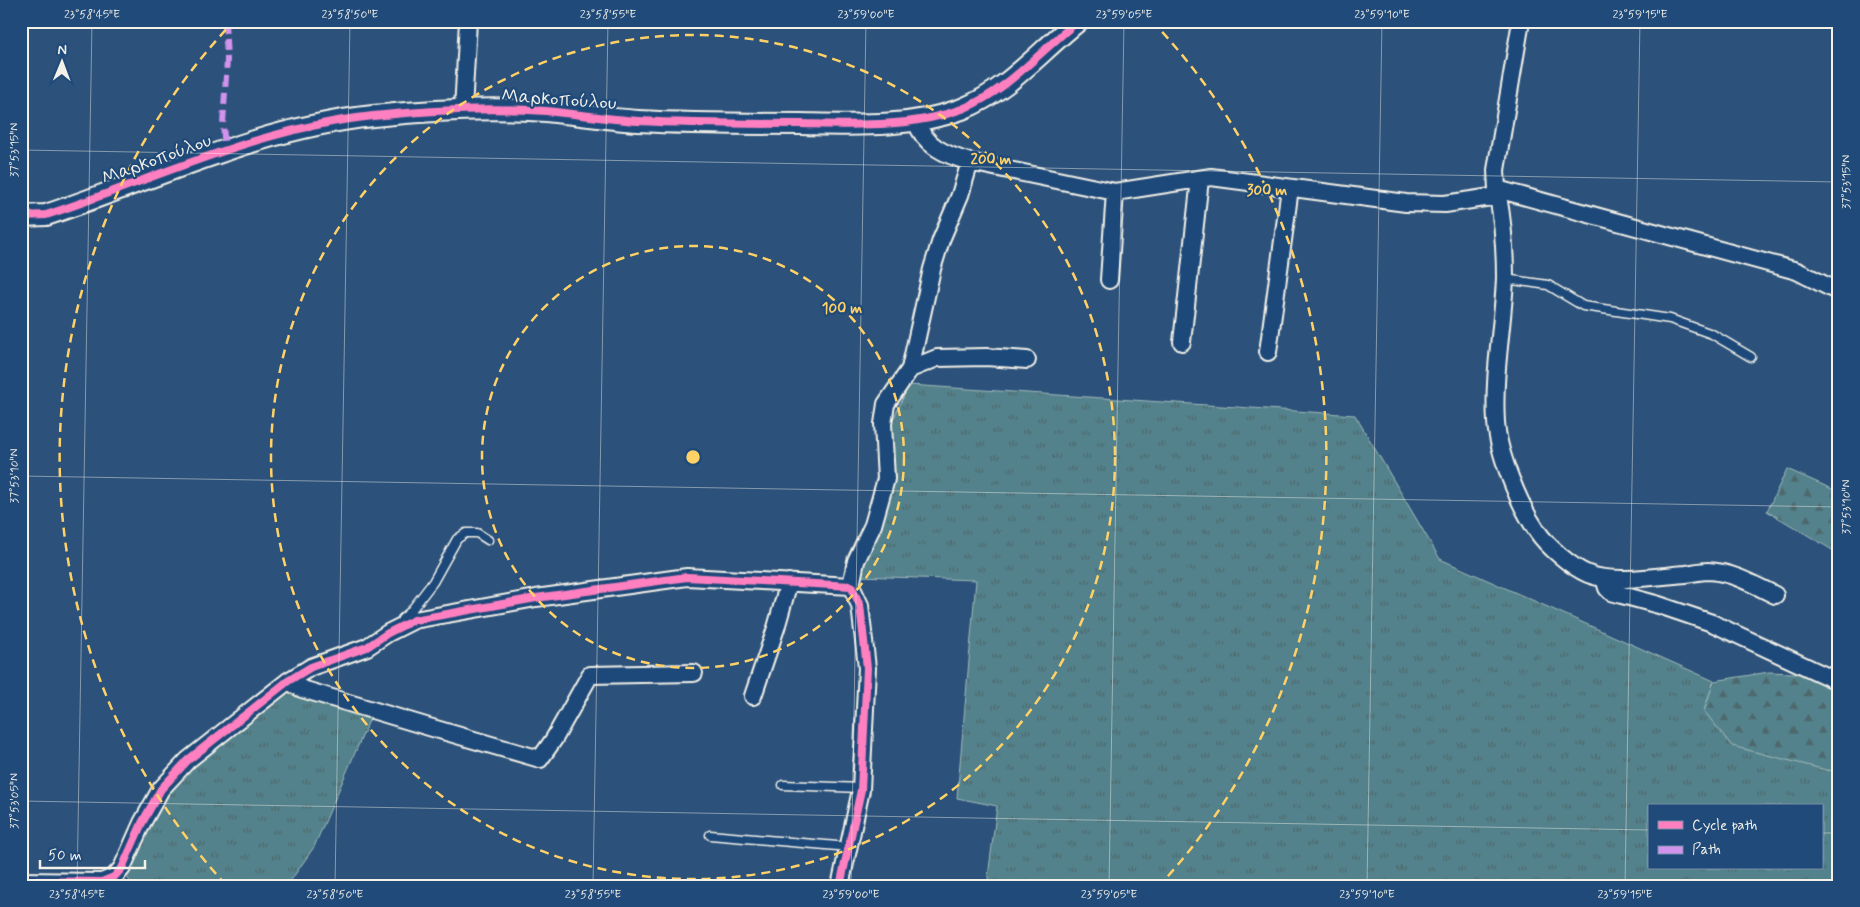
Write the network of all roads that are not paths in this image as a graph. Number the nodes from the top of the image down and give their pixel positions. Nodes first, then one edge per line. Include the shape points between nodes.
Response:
1 (468, 21) edge
2 (1078, 21) edge
3 (1521, 21) edge
4 (463, 110) junction
5 (916, 121) junction
6 (970, 162) junction
7 (1200, 179) junction
8 (1290, 188) junction
9 (1114, 192) junction
10 (1498, 192) junction
11 (21, 216) edge
12 (1505, 279) junction
13 (1110, 280) dead end
14 (1839, 292) edge
15 (1182, 342) dead end
16 (1268, 352) dead end
17 (1752, 357) dead end
18 (1028, 360) dead end
19 (910, 369) junction
20 (488, 540) dead end
21 (1604, 578) junction
22 (789, 582) junction
23 (851, 586) junction
24 (1775, 596) dead end
25 (388, 633) junction
26 (694, 673) dead end
27 (288, 681) junction
28 (1839, 682) edge
29 (753, 696) dead end
30 (783, 785) dead end
31 (861, 788) junction
32 (710, 836) dead end
33 (849, 846) junction
34 (21, 881) edge
35 (840, 886) edge

1 - 4 street
2 - 5 street, Μαρκοπούλου via 989,96 960,109
3 - 10 street via 1496,170
4 - 5 street, Μαρκοπούλου via 544,111 638,121 761,124 863,125
4 - 11 street, Μαρκοπούλου via 329,122 204,157 46,215
5 - 6 street via 919,131 931,146
6 - 9 street
6 - 19 street via 932,269
7 - 8 street via 1211,177
7 - 9 street
7 - 15 street
8 - 10 street via 1406,203 1445,204
8 - 16 street
9 - 13 street
10 - 12 street
10 - 14 street via 1797,271
12 - 17 lane via 1548,285 1583,306 1670,319 1712,334
12 - 21 street via 1496,423 1502,454 1519,499 1537,531 1560,556 1587,574
18 - 19 street via 937,358
19 - 23 street via 886,404 883,424 886,479 873,525 856,561
20 - 25 lane via 477,533 466,533 457,539 427,589 410,612
21 - 24 street via 1708,571 1740,578
21 - 28 street via 1611,592 1712,623
22 - 23 street
22 - 25 street via 687,577 536,598 414,620
22 - 29 street
23 - 31 street via 860,605 867,668
25 - 27 street via 367,647 311,667
26 - 27 street via 590,675 540,759 302,689
27 - 34 street via 174,774 161,789 122,868 114,877 102,882
30 - 31 lane
31 - 33 street
32 - 33 lane
33 - 35 street

